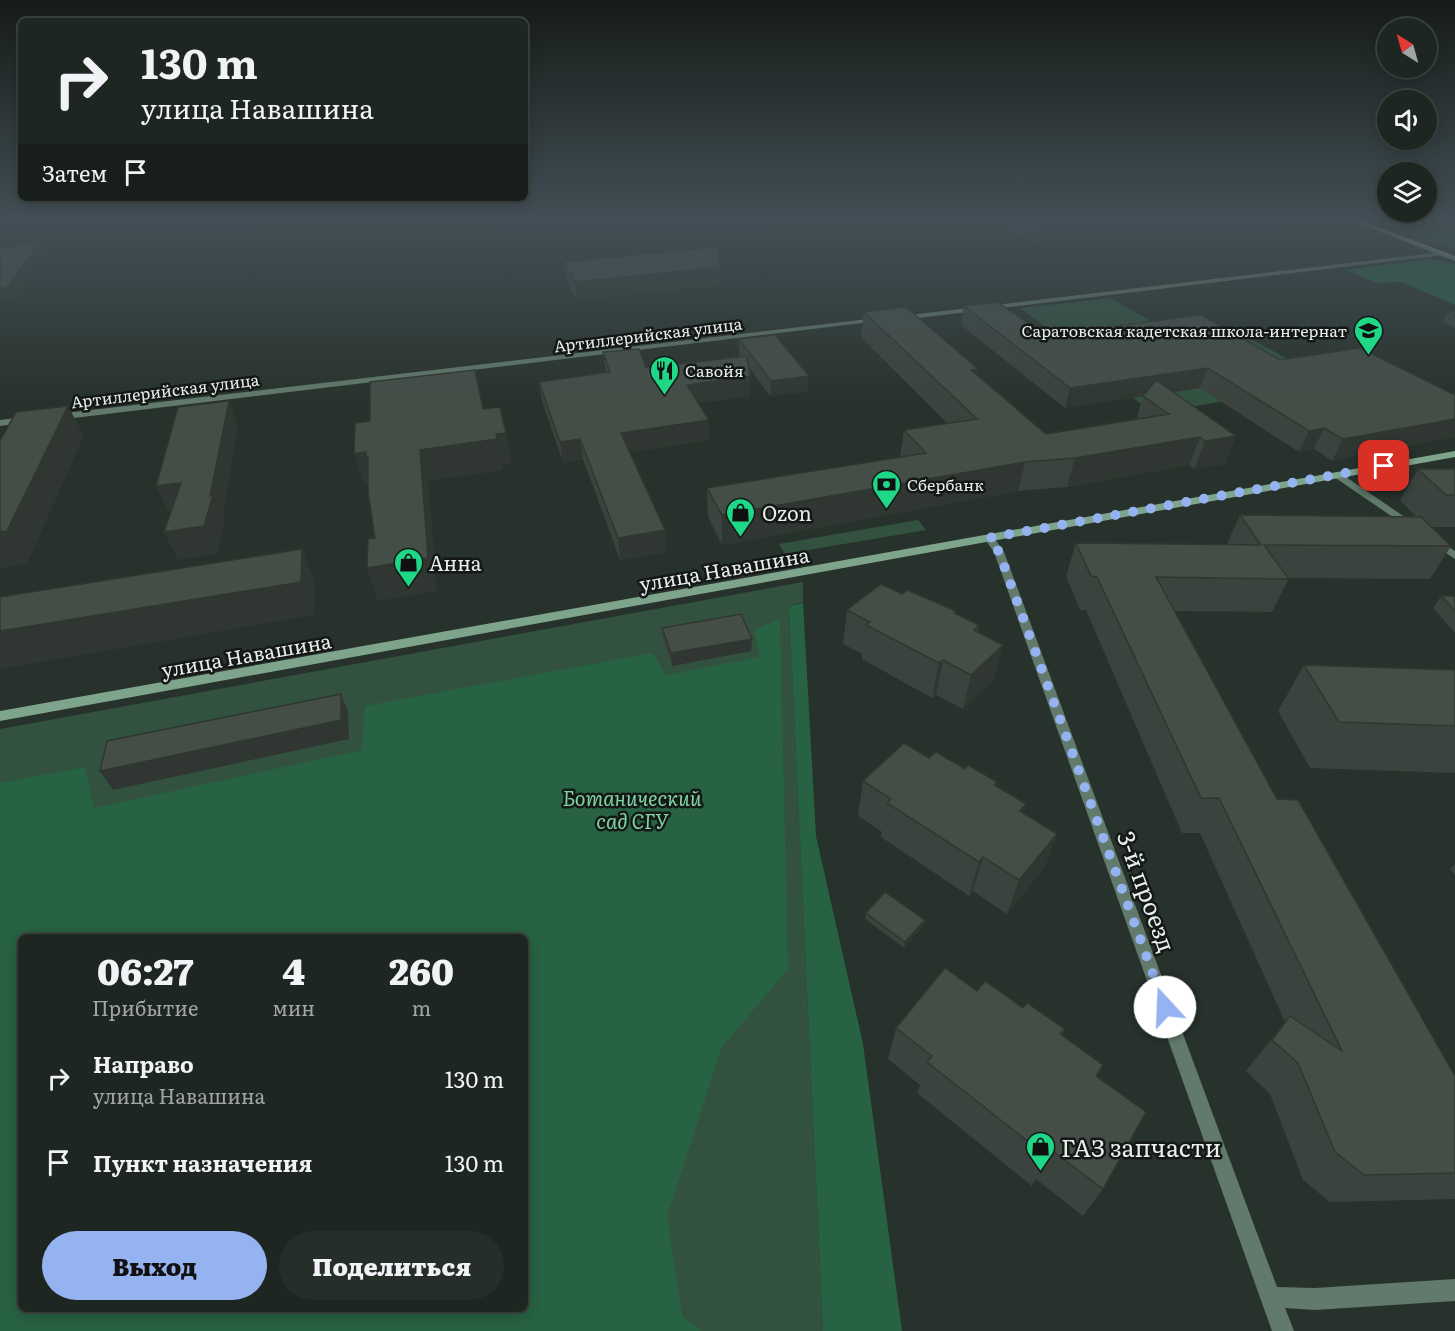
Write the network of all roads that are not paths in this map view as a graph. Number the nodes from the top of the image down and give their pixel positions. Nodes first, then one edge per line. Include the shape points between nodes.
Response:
1 (1219, 280) edge
2 (895, 318) edge
3 (884, 320) edge
4 (47, 418) edge
5 (35, 419) edge
6 (0, 423) edge
7 (1455, 454) edge
8 (1337, 474) junction
9 (989, 538) junction
10 (1455, 556) edge
11 (0, 716) edge
12 (1455, 1290) edge
13 (1270, 1297) junction
14 (1283, 1331) edge

1 - 2 street
3 - 4 street, Артиллерийская улица
5 - 6 street
7 - 8 main road, улица Навашина
8 - 9 main road, улица Навашина
8 - 10 street
9 - 11 main road, улица Навашина
9 - 13 street, 3-й проезд via 999,552
12 - 13 street via 1315,1299
13 - 14 street, 3-й проезд

